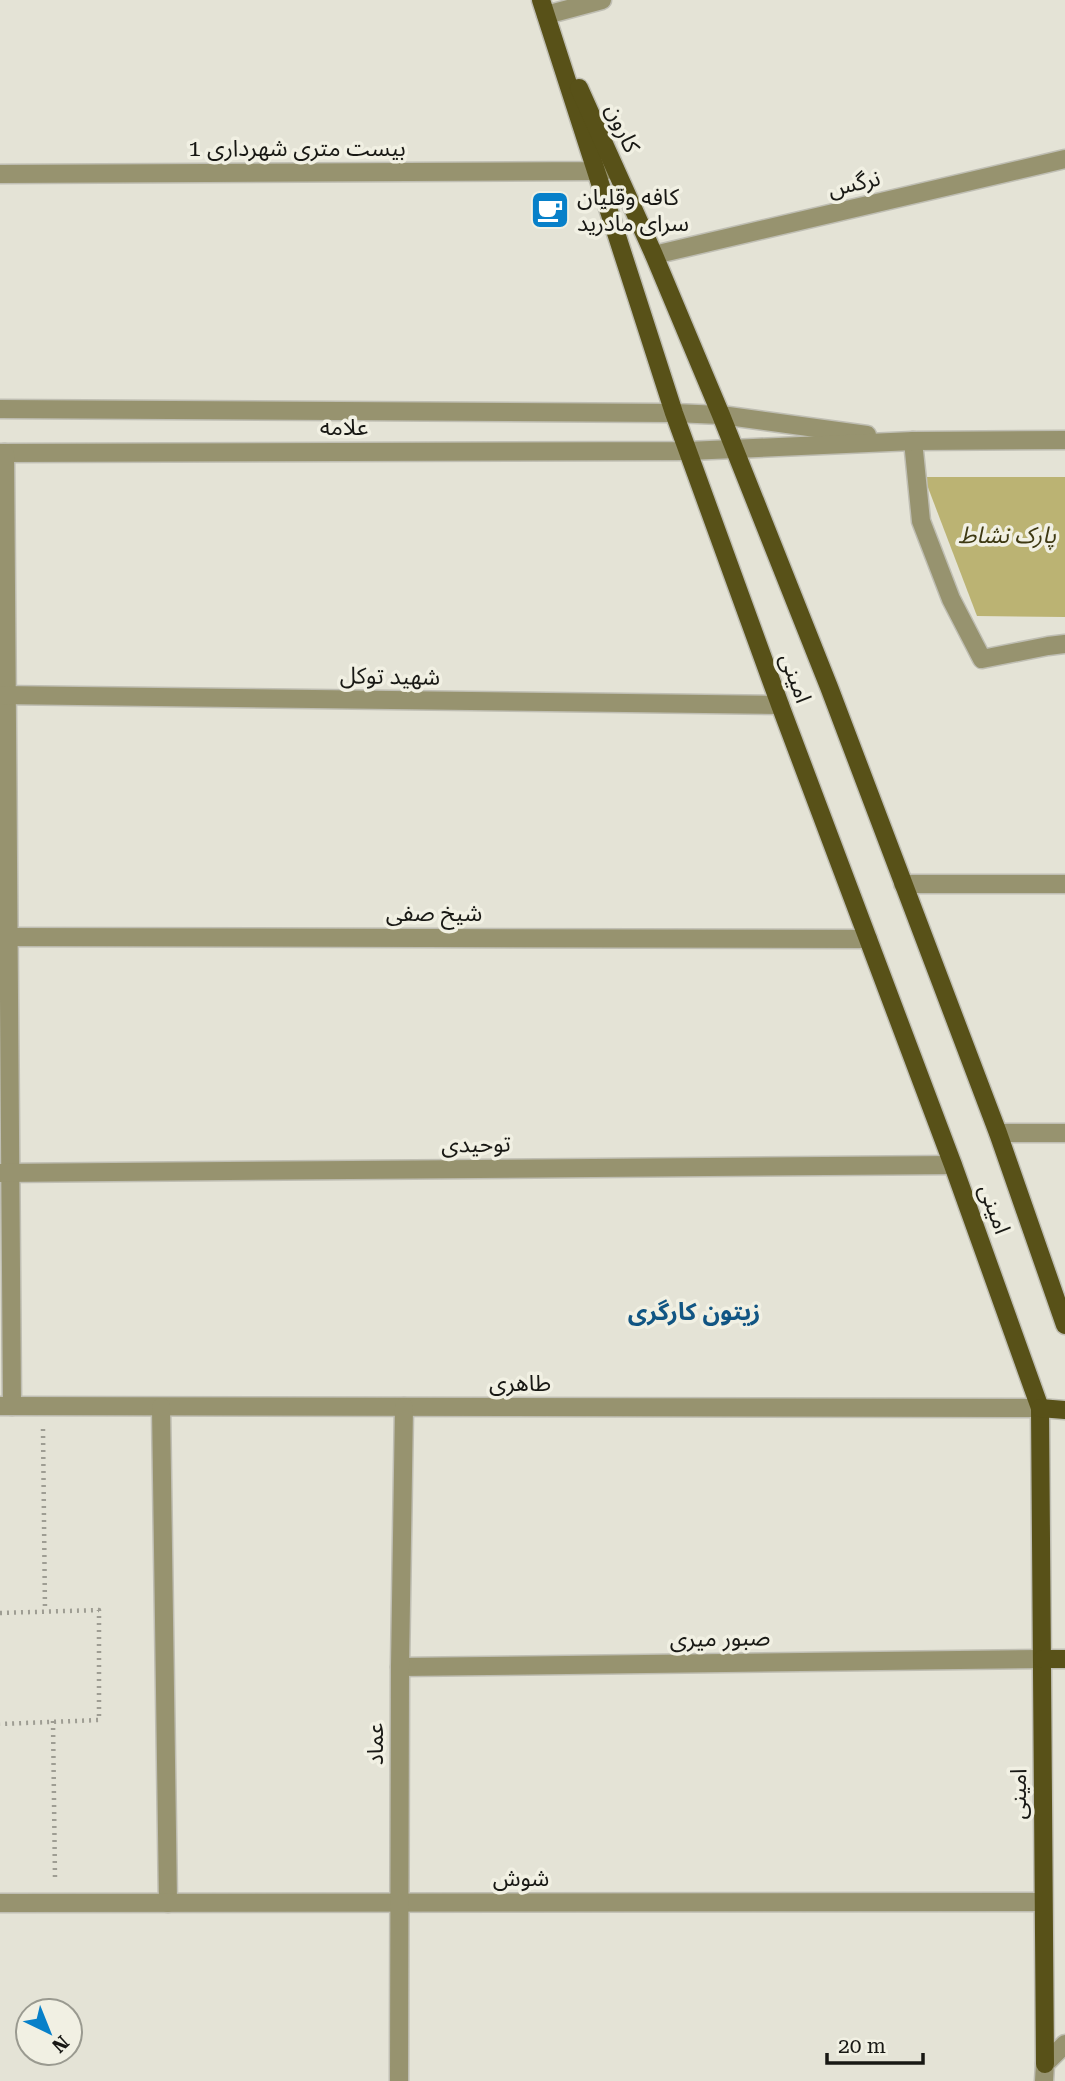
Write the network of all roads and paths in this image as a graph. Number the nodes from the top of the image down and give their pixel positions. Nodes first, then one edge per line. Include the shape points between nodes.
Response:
1 (602, 0) edge
2 (543, 7) edge
3 (1065, 159) edge
4 (615, 169) junction
5 (595, 171) junction
6 (0, 174) edge
7 (653, 255) junction
8 (0, 409) edge
9 (674, 413) junction
10 (721, 415) junction
11 (1065, 440) edge
12 (913, 441) junction
13 (734, 449) junction
14 (688, 451) junction
15 (3, 453) edge
16 (1065, 645) edge
17 (3, 695) edge
18 (780, 705) junction
19 (903, 884) junction
20 (1065, 884) edge
21 (4, 937) edge
22 (868, 939) junction
23 (998, 1133) junction
24 (1065, 1133) edge
25 (953, 1165) junction
26 (5, 1173) edge
27 (1065, 1325) edge
28 (6, 1406) edge
29 (42, 1407) junction
30 (161, 1407) junction
31 (404, 1407) junction
32 (1040, 1408) junction
33 (1065, 1410) edge
34 (45, 1611) junction
35 (0, 1613) edge
36 (1042, 1659) junction
37 (1065, 1659) edge
38 (400, 1667) junction
39 (53, 1721) junction
40 (0, 1724) edge
41 (1043, 1902) junction
42 (0, 1903) edge
43 (168, 1903) junction
44 (399, 1903) junction
45 (56, 1904) junction
46 (1065, 2044) edge
47 (1044, 2073) edge
48 (399, 2081) edge

1 - 2 street
2 - 4 main road, کارون
2 - 5 main road, کارون
3 - 7 street, نرگس
4 - 5 street, بیست متری شهرداری 1
4 - 7 main road, کارون
5 - 6 street, بیست متری شهرداری 1
5 - 9 main road, کارون
7 - 10 main road, کارون
8 - 9 street, علامه
9 - 10 street, علامه
9 - 14 main road, امینی
10 - 12 street, علامه
10 - 13 main road, امینی
11 - 12 street
12 - 13 street, علامه
12 - 16 street via 921,521 951,599 982,659
13 - 14 street, علامه
13 - 19 main road, امینی
14 - 15 street, علامه
14 - 18 main road, امینی
15 - 17 street
17 - 18 street, شهید توکل
17 - 21 street
18 - 22 main road, امینی
19 - 20 street
19 - 23 main road, امینی
21 - 22 street, شیخ صفی
21 - 26 street
22 - 25 main road, امینی
23 - 24 street
23 - 27 main road, امینی
25 - 26 street, توحیدی
25 - 32 main road, امینی
26 - 28 street
28 - 29 street, طاهری
29 - 30 street, طاهری
29 - 34 path
30 - 31 street, طاهری
30 - 43 street
31 - 32 street, طاهری
31 - 38 street, عماد
32 - 33 main road
32 - 36 main road, امینی
34 - 35 path
34 - 39 path via 99,1610 99,1720
36 - 37 main road
36 - 38 street, صبور میری
36 - 41 main road, امینی
38 - 44 street, عماد
39 - 40 path
39 - 45 path
41 - 44 street, شوش
41 - 47 main road, امینی
42 - 45 street, شوش
43 - 44 street, شوش
43 - 45 street, شوش
44 - 48 street, عماد
46 - 47 street

